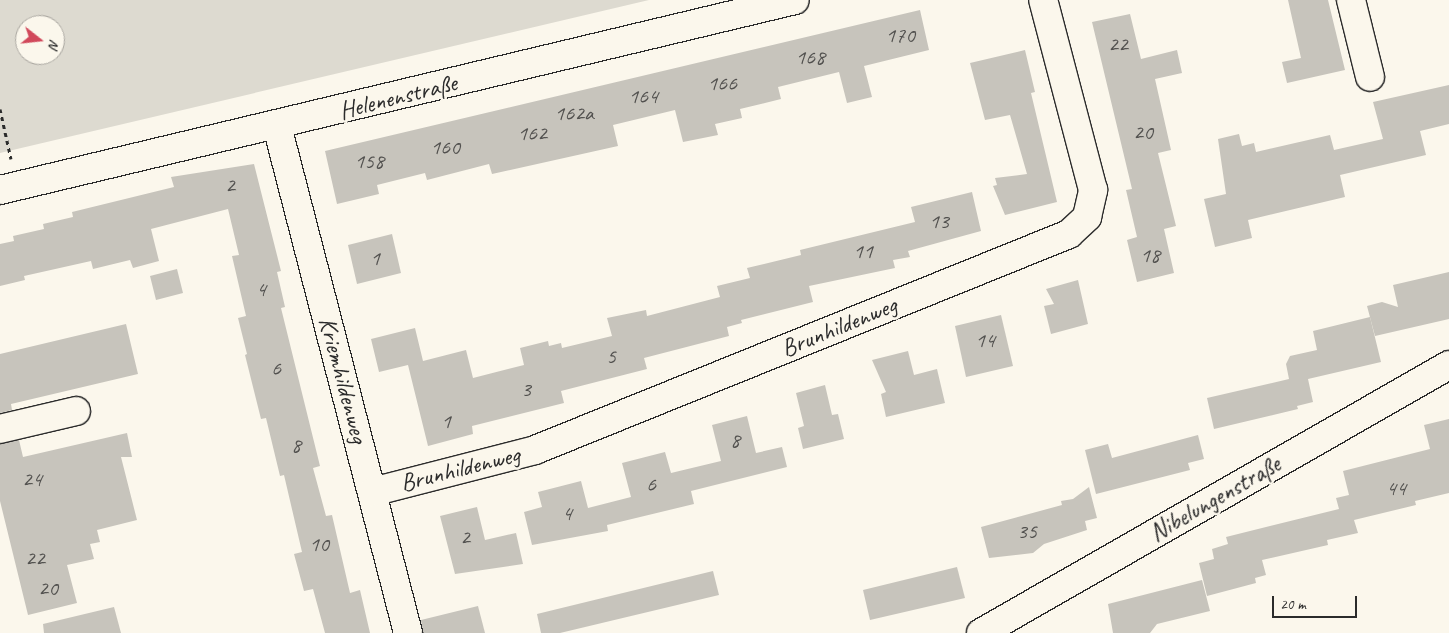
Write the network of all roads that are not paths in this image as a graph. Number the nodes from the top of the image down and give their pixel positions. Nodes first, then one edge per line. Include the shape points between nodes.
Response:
1 (794, 0) edge
2 (1043, 0) edge
3 (1351, 0) edge
4 (1370, 77) dead end
5 (277, 126) junction
6 (8, 188) edge
7 (1449, 365) edge
8 (76, 411) dead end
9 (0, 429) edge
10 (372, 492) junction
11 (408, 633) edge
12 (981, 633) edge

1 - 5 street, Helenenstraße
2 - 10 street, Brunhildenweg via 1093,190 1086,217 1069,234 535,450
3 - 4 street
5 - 6 street, Helenenstraße
5 - 10 street, Kriemhildenweg
7 - 12 street, Nibelungenstraße
8 - 9 street
10 - 11 street, Kriemhildenweg

